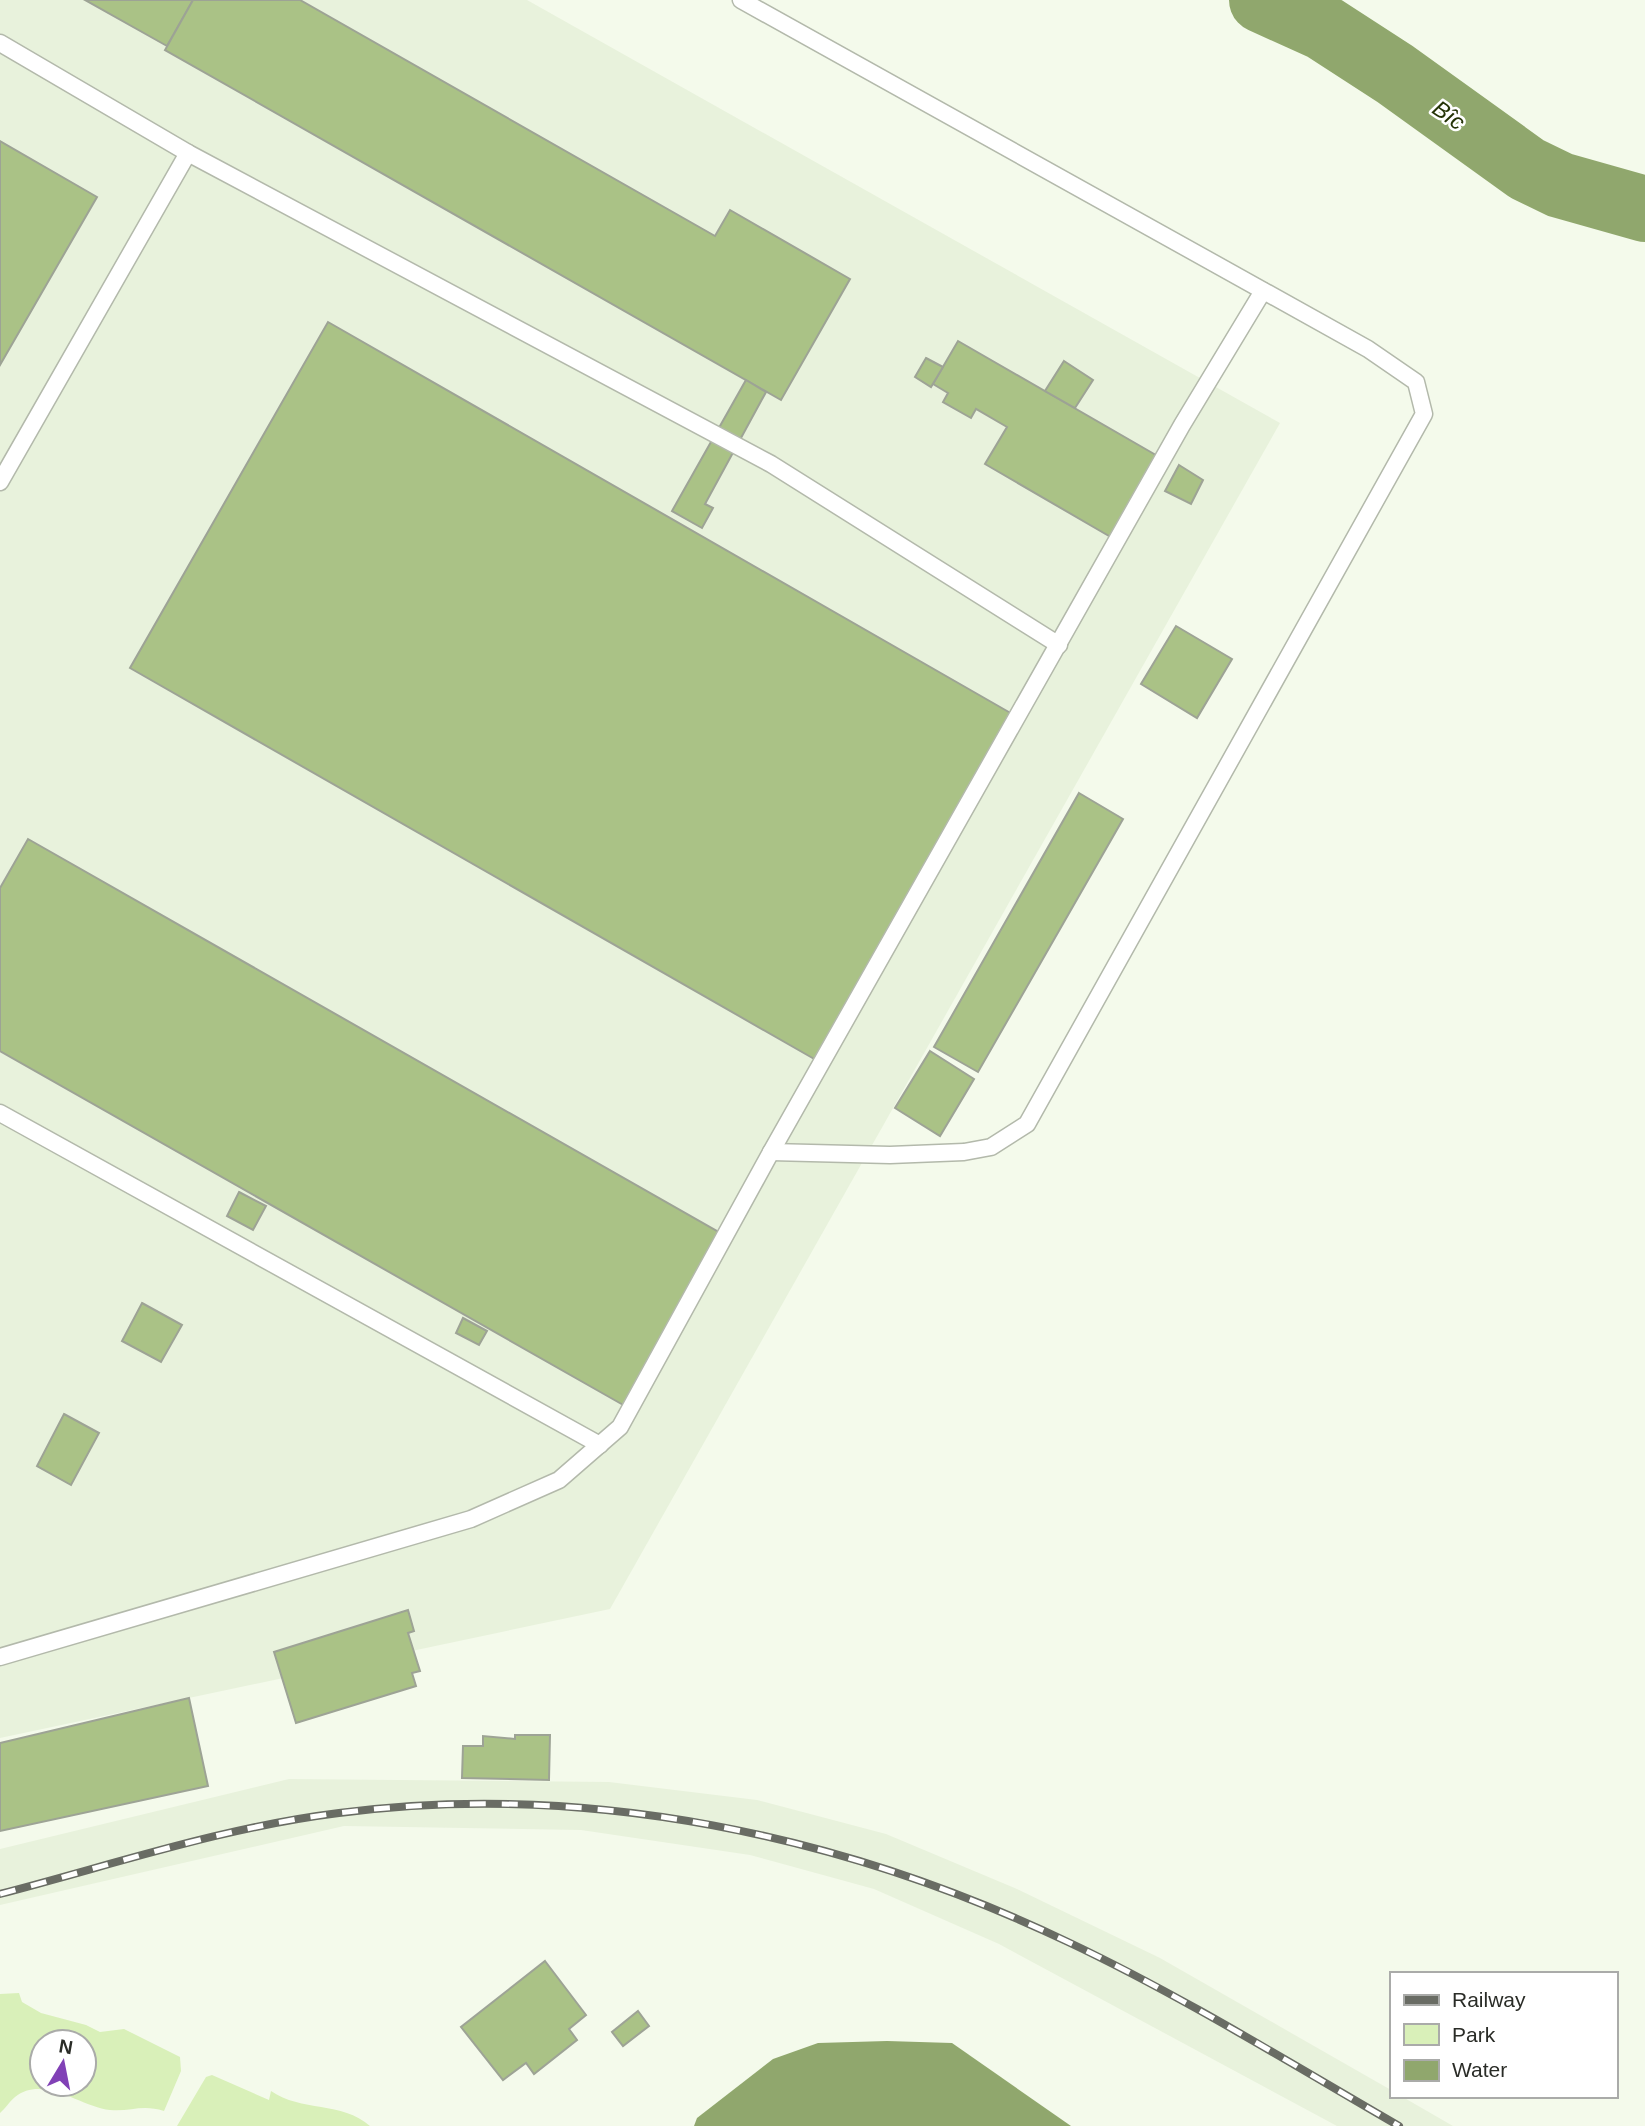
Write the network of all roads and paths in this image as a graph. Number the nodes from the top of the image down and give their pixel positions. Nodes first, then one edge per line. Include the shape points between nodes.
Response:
1 (741, 0) edge
2 (0, 43) edge
3 (188, 153) junction
4 (1262, 291) junction
5 (0, 482) edge
6 (1059, 645) junction
7 (0, 1113) edge
8 (771, 1152) junction
9 (600, 1445) junction
10 (0, 1657) edge

1 - 4 lane
2 - 3 lane
3 - 5 lane
3 - 6 lane via 771,464
4 - 6 lane
4 - 8 lane via 1368,349 1416,382 1424,414 1027,1124 991,1147 964,1152
6 - 8 lane
7 - 9 lane
8 - 9 lane via 620,1427
9 - 10 lane via 559,1480 471,1519

